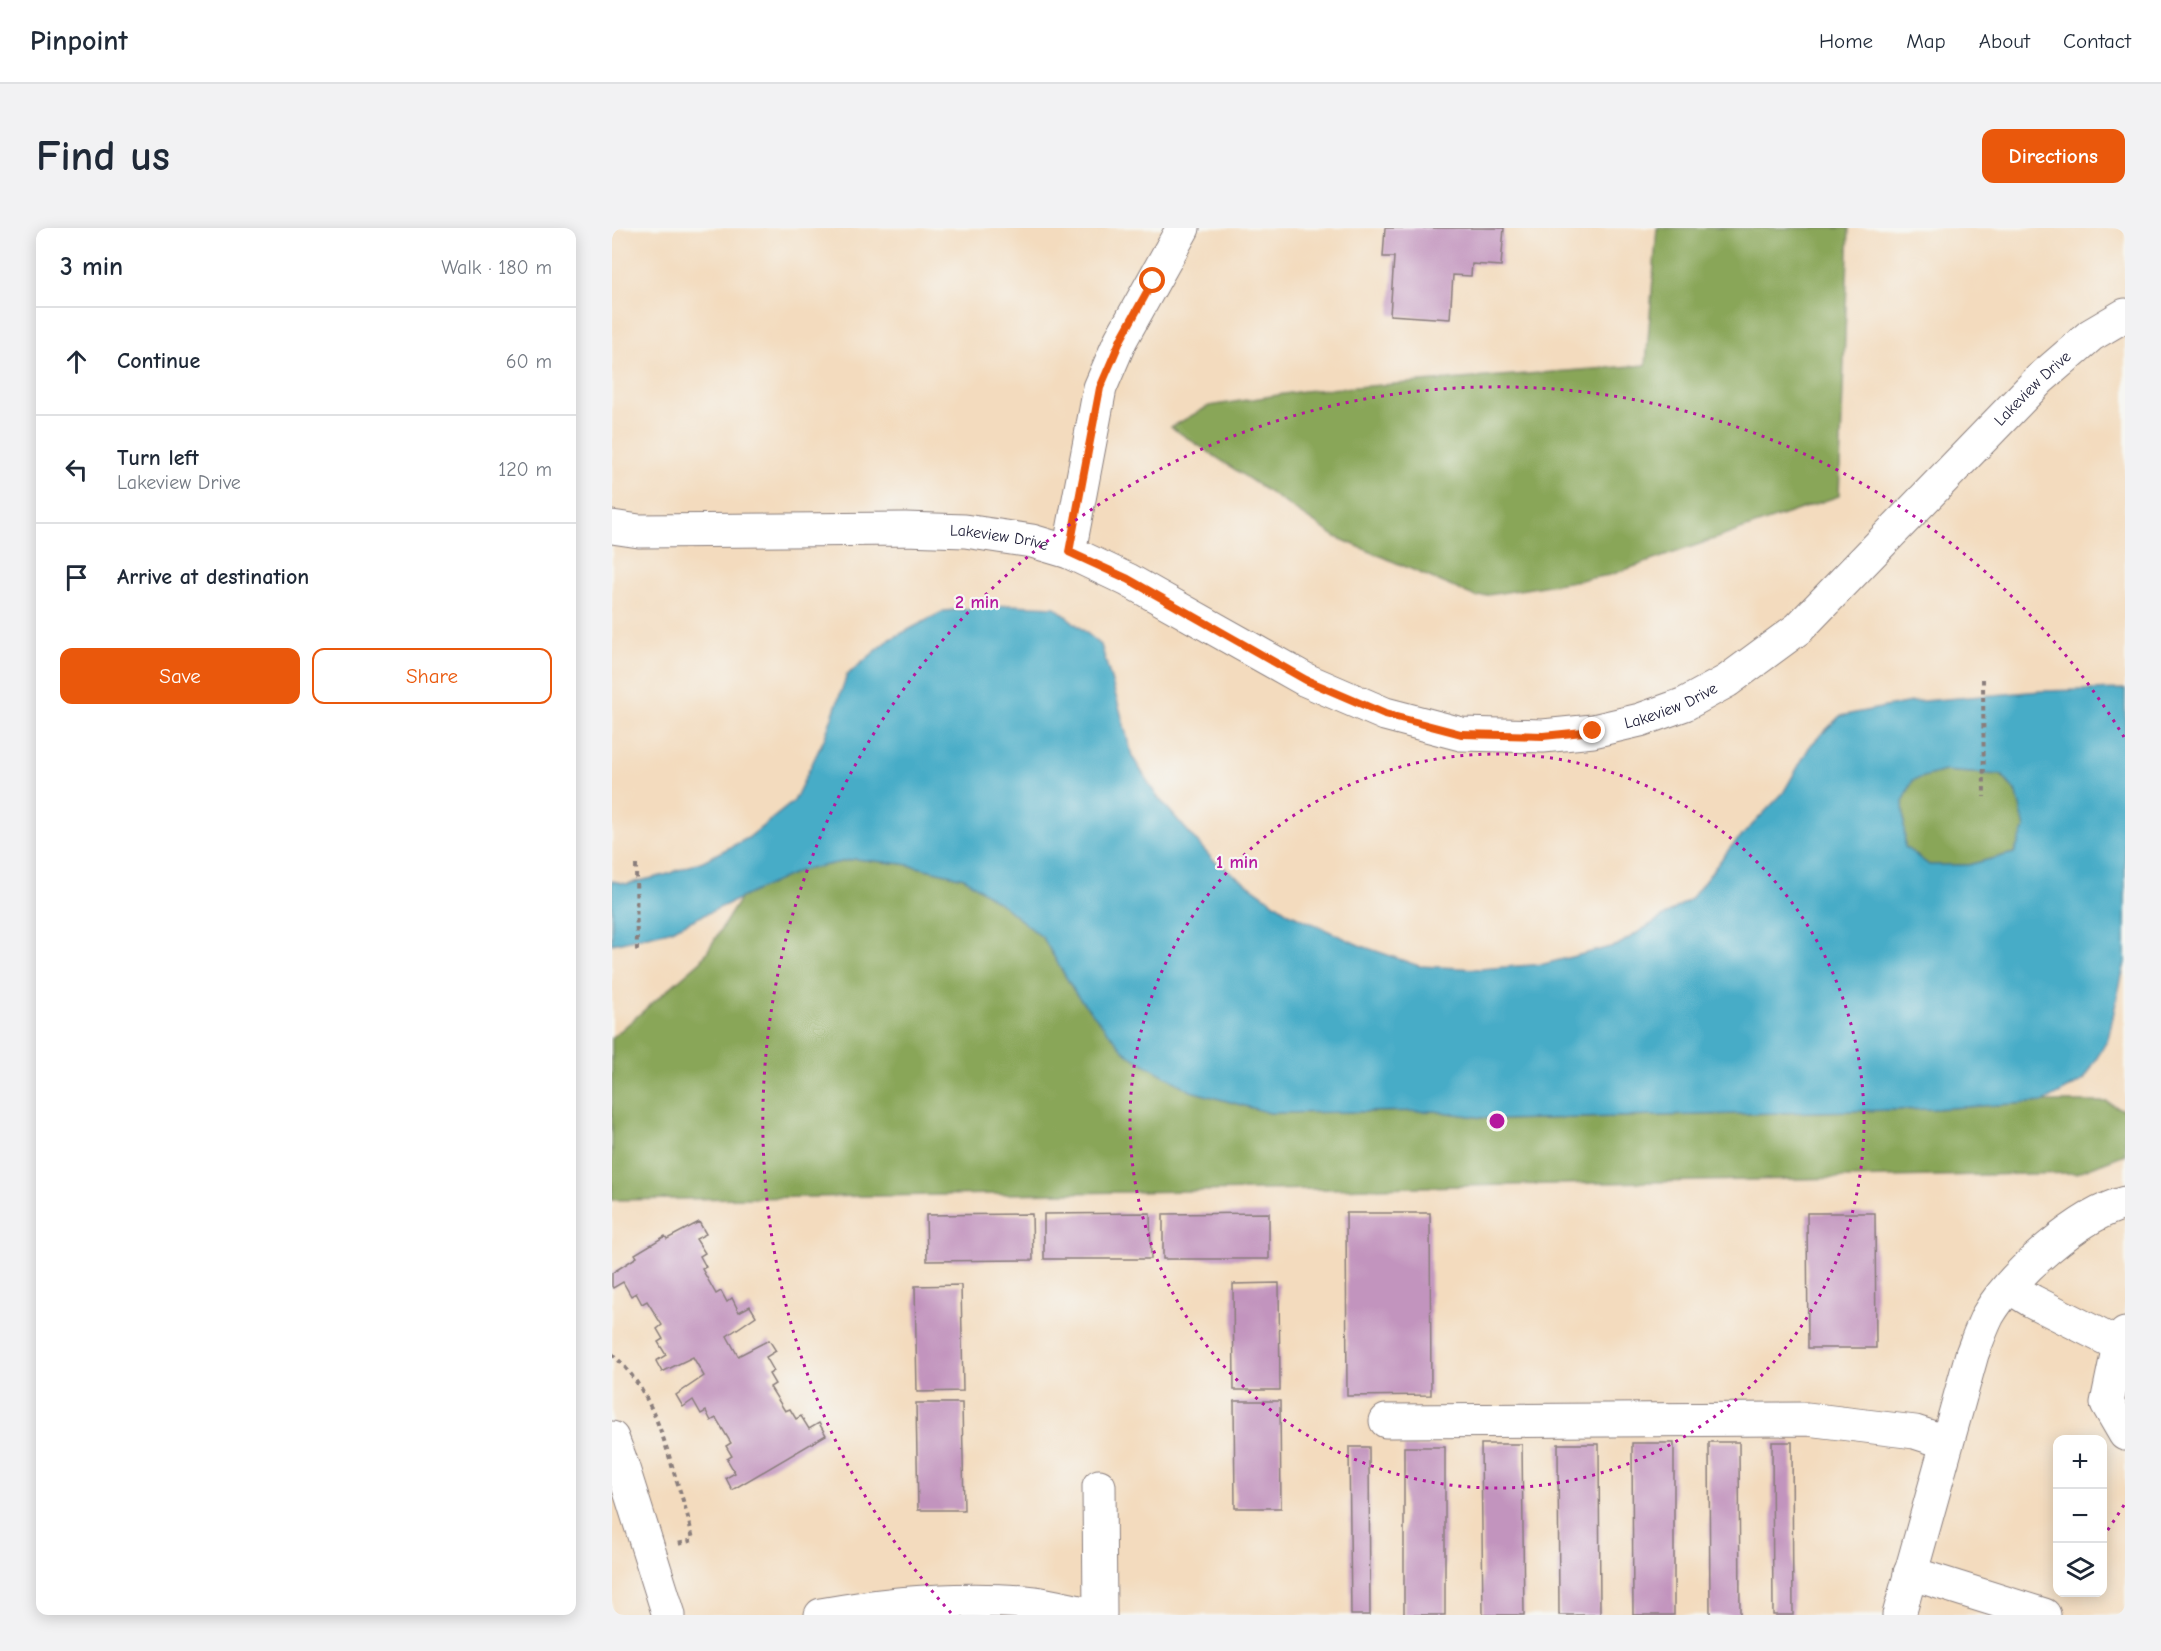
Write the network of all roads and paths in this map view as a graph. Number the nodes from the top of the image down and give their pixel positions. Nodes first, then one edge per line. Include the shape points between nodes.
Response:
1 (1183, 228) edge
2 (2125, 315) edge
3 (612, 527) edge
4 (1069, 552) junction
5 (1983, 680) dead end
6 (1984, 797) dead end
7 (636, 865) dead end
8 (637, 952) dead end
9 (2125, 1203) edge
10 (2009, 1287) junction
11 (2122, 1339) edge
12 (612, 1354) edge
13 (1386, 1421) dead end
14 (2125, 1434) edge
15 (612, 1438) edge
16 (1946, 1442) junction
17 (1099, 1486) dead end
18 (670, 1546) dead end
19 (1910, 1573) junction
20 (929, 1608) edge
21 (669, 1615) edge
22 (821, 1615) edge
23 (1094, 1615) edge
24 (1100, 1615) edge
25 (1899, 1615) edge
26 (2044, 1615) edge

1 - 4 street via 1121,339 1100,388
2 - 4 street, Lakeview Drive via 2091,335 2040,379 1799,628 1727,681 1684,704 1593,731 1543,736 1461,734 1385,714 1306,680 1128,579
3 - 4 street, Lakeview Drive via 639,531 965,531 1032,541
5 - 6 path
7 - 8 path
9 - 10 street via 2086,1221 2055,1243
10 - 11 street via 2032,1301
10 - 16 street via 1988,1315 1972,1353
11 - 14 street via 2107,1403
12 - 18 path via 647,1396 663,1436 693,1540
13 - 16 street via 1807,1419 1915,1432
15 - 21 street
16 - 19 street
17 - 24 street
19 - 25 street
19 - 26 street
20 - 22 street
20 - 23 street via 955,1599 1029,1602

